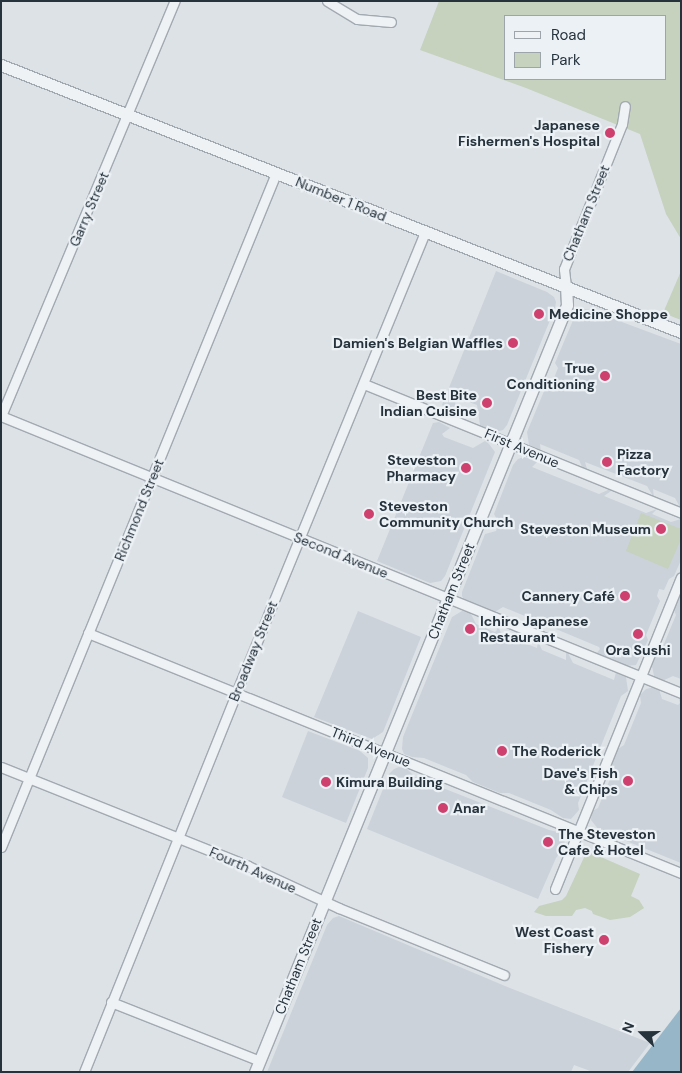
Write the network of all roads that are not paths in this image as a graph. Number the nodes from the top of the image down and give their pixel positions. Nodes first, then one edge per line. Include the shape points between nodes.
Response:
1 (175, 1) edge
2 (327, 1) edge
3 (391, 22) dead end
4 (1, 65) edge
5 (624, 106) dead end
6 (128, 115) junction
7 (276, 172) junction
8 (425, 232) junction
9 (566, 286) junction
10 (681, 332) edge
11 (364, 384) junction
12 (1, 416) edge
13 (510, 444) junction
14 (152, 478) junction
15 (681, 513) edge
16 (300, 538) junction
17 (681, 577) edge
18 (448, 598) junction
19 (88, 633) junction
20 (641, 677) junction
21 (236, 693) junction
22 (681, 693) edge
23 (385, 752) junction
24 (1, 767) edge
25 (28, 778) junction
26 (578, 831) junction
27 (178, 838) junction
28 (1, 847) edge
29 (681, 873) edge
30 (555, 889) dead end
31 (324, 902) junction
32 (504, 974) dead end
33 (111, 1002) junction
34 (258, 1066) edge
35 (84, 1072) edge

1 - 6 street, Garry Street
2 - 3 street via 358,19
4 - 6 street, Number 1 Road
5 - 9 street, Chatham Street via 622,124 564,269
6 - 7 street, Number 1 Road
6 - 12 street, Garry Street
7 - 8 street, Number 1 Road
7 - 14 street, Richmond Street
8 - 9 street, Number 1 Road
8 - 11 street, Broadway Street
9 - 10 street, Number 1 Road
9 - 13 street, Chatham Street via 567,305
11 - 13 street, First Avenue
11 - 16 street, Broadway Street
12 - 14 street, Second Avenue
13 - 15 street, First Avenue
13 - 18 street, Chatham Street
14 - 16 street, Second Avenue
14 - 19 street, Richmond Street
16 - 18 street, Second Avenue
16 - 21 street, Broadway Street
17 - 20 street
18 - 20 street, Second Avenue
18 - 23 street, Chatham Street
19 - 21 street, Third Avenue
19 - 25 street, Richmond Street
20 - 22 street, Second Avenue
20 - 26 street
21 - 23 street, Third Avenue
21 - 27 street, Broadway Street
23 - 26 street, Third Avenue
23 - 31 street, Chatham Street
24 - 25 street, Fourth Avenue
25 - 27 street, Fourth Avenue
25 - 28 street, Richmond Street
26 - 29 street, Third Avenue
26 - 30 street
27 - 31 street, Fourth Avenue
27 - 33 street, Broadway Street
31 - 32 street, Fourth Avenue
31 - 34 street, Chatham Street
33 - 34 street
33 - 35 street, Broadway Street

